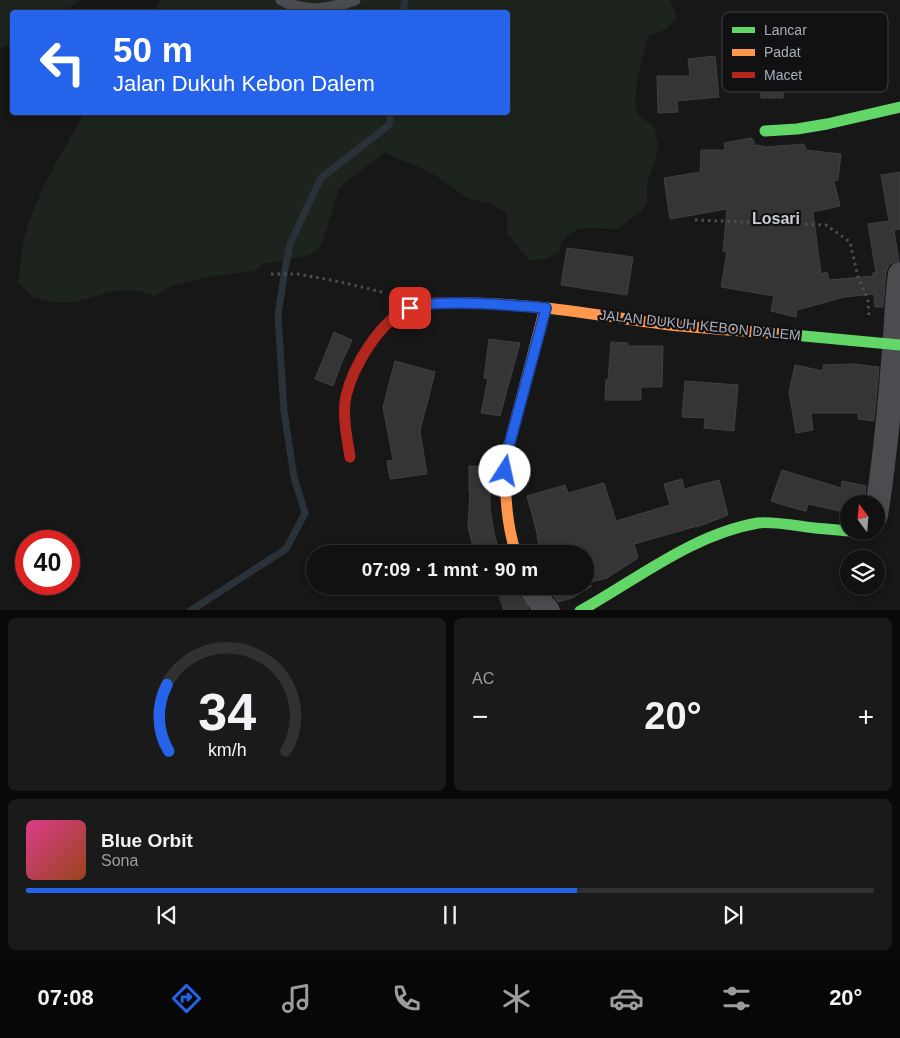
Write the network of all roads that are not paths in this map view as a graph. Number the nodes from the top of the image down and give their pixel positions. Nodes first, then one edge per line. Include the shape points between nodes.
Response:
1 (281, 0) edge
2 (355, 0) edge
3 (900, 107) edge
4 (765, 130) dead end
5 (900, 274) edge
6 (546, 308) junction
7 (897, 345) edge
8 (350, 457) dead end
9 (879, 495) edge
10 (840, 530) edge
11 (514, 545) edge
12 (535, 595) edge
13 (548, 610) edge
14 (580, 610) edge

1 - 2 lane via 305,9 322,9
3 - 4 street via 827,124
5 - 7 street
6 - 7 street, JALAN DUKUH KEBON DALEM via 673,326
6 - 8 street, JALAN DUKUH KEBON DALEM via 443,303 423,304 399,314 365,352 346,397 345,424
6 - 11 street via 506,464 504,506
7 - 9 street
10 - 14 street via 759,523 725,532 676,553
12 - 13 street

